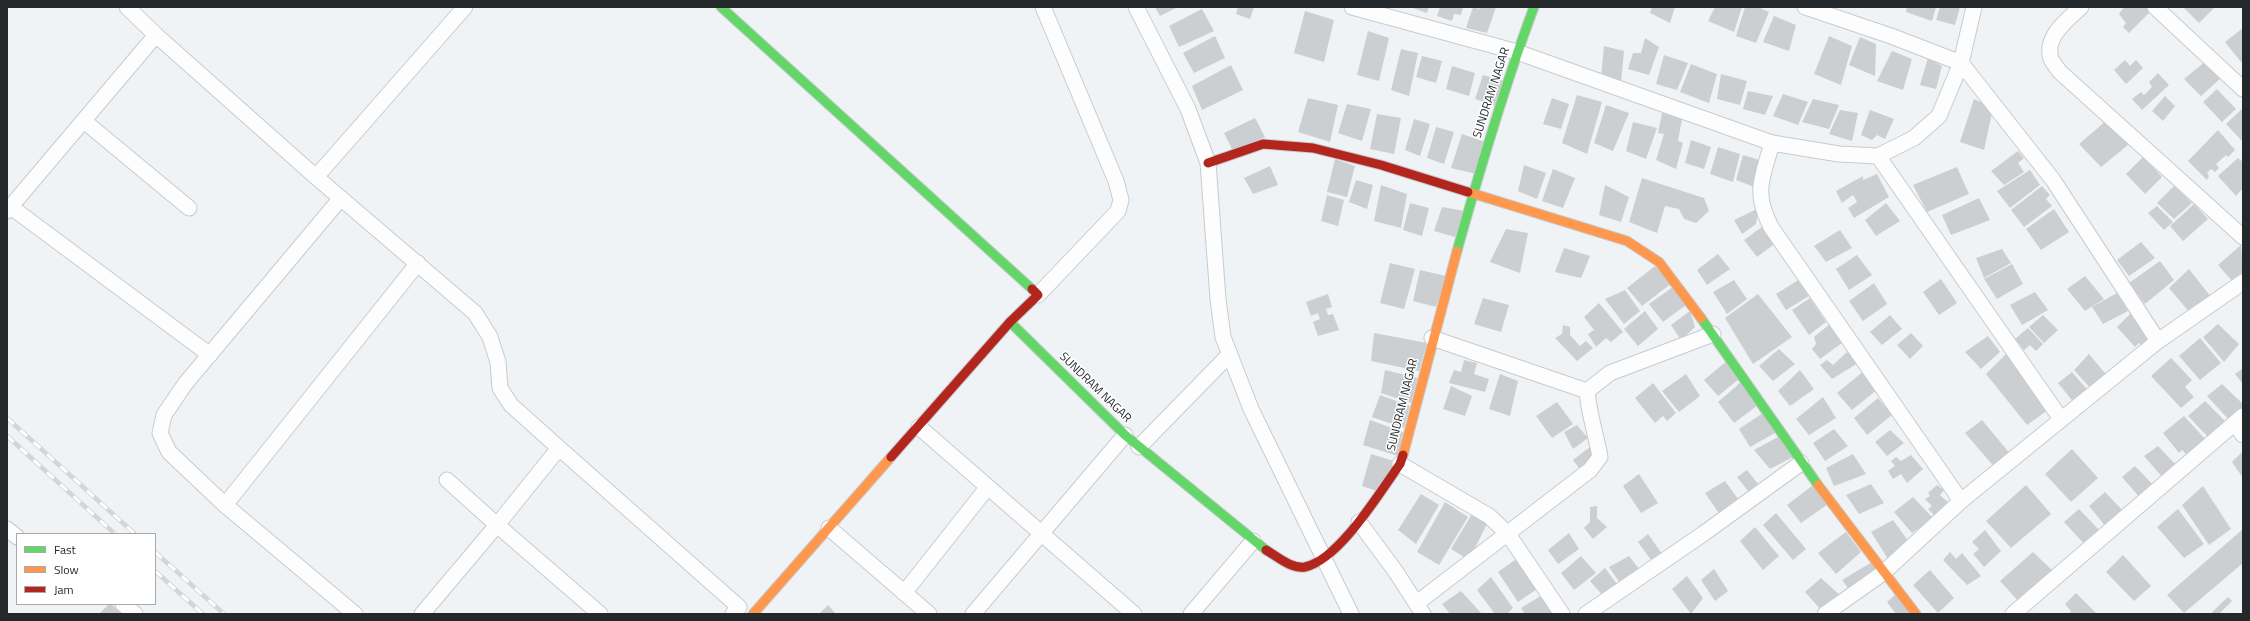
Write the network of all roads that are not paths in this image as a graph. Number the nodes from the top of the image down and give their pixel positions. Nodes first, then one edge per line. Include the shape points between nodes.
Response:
1 (127, 7) edge
2 (465, 7) edge
3 (721, 7) edge
4 (1043, 7) edge
5 (1136, 7) edge
6 (1352, 7) edge
7 (1534, 7) edge
8 (1806, 7) edge
9 (1974, 7) edge
10 (2081, 7) edge
11 (2155, 7) edge
12 (156, 35) junction
13 (1517, 52) junction
14 (1961, 63) junction
15 (2243, 89) edge
16 (84, 121) junction
17 (1772, 143) junction
18 (1878, 156) junction
19 (1208, 163) junction
20 (316, 177) junction
21 (1473, 193) junction
22 (341, 198) junction
23 (189, 208) dead end
24 (9, 209) edge
25 (2243, 237) edge
26 (418, 264) junction
27 (2243, 282) edge
28 (1038, 295) junction
29 (1010, 322) junction
30 (1713, 334) junction
31 (1432, 338) junction
32 (2158, 342) junction
33 (1230, 354) junction
34 (210, 355) junction
35 (1587, 391) junction
36 (2061, 419) junction
37 (2240, 424) edge
38 (919, 427) junction
39 (1125, 435) junction
40 (1139, 447) junction
41 (559, 448) junction
42 (1801, 463) junction
43 (1400, 464) junction
44 (448, 480) dead end
45 (987, 488) junction
46 (1961, 501) junction
47 (225, 505) junction
48 (1359, 522) junction
49 (497, 525) junction
50 (829, 528) junction
51 (7, 529) edge
52 (1508, 534) junction
53 (1040, 535) junction
54 (16, 536) edge
55 (1253, 541) junction
56 (1323, 560) junction
57 (1883, 573) junction
58 (904, 593) junction
59 (124, 605) edge
60 (1420, 609) edge
61 (2023, 611) edge
62 (739, 612) edge
63 (135, 614) edge
64 (355, 614) edge
65 (422, 614) edge
66 (600, 614) edge
67 (753, 614) edge
68 (929, 614) edge
69 (973, 614) edge
70 (1134, 614) edge
71 (1191, 614) edge
72 (1351, 614) edge
73 (1562, 614) edge
74 (1586, 614) edge
75 (1825, 614) edge
76 (1916, 614) edge

1 - 12 street
2 - 20 street
3 - 28 street
4 - 28 street via 1116,181 1121,200 1118,211
5 - 19 street via 1188,109
6 - 13 street
7 - 13 street, SUNDRAM NAGAR
8 - 14 street
9 - 14 street
10 - 25 street via 2064,22 2051,40 2051,58 2060,72
11 - 15 street
12 - 16 street
12 - 20 street
13 - 17 street
13 - 21 street, SUNDRAM NAGAR
14 - 18 street via 1939,116 1914,138
14 - 32 street via 2053,180
16 - 23 street
16 - 24 street
17 - 18 street via 1839,154
17 - 46 street via 1759,189 1763,210 1771,227
18 - 36 street
19 - 21 street via 1263,144 1314,148
19 - 33 street via 1218,299 1223,337
20 - 22 street
21 - 30 street via 1627,241 1659,262
21 - 31 street, SUNDRAM NAGAR
22 - 26 street
22 - 34 street
24 - 34 street
26 - 41 street via 475,313 490,337 498,362 500,388 511,406
26 - 47 street
27 - 32 street
28 - 29 street
29 - 38 street
29 - 39 street, SUNDRAM NAGAR
30 - 35 street via 1610,373
30 - 42 street
31 - 35 street
31 - 43 street, SUNDRAM NAGAR
32 - 36 street
33 - 40 street
33 - 56 street via 1251,409
34 - 47 street via 164,415 160,433 169,452
35 - 52 street via 1589,416 1600,457 1590,470
36 - 46 street
37 - 61 street
38 - 45 street
38 - 50 street
39 - 40 street, SUNDRAM NAGAR
39 - 53 street
40 - 55 street, SUNDRAM NAGAR
41 - 49 street
41 - 62 street
42 - 57 street
42 - 74 street
43 - 48 street, SUNDRAM NAGAR
43 - 52 street via 1489,516
44 - 49 street
45 - 53 street
45 - 58 street
46 - 57 street
47 - 64 street
48 - 56 street, SUNDRAM NAGAR
48 - 60 street
49 - 65 street
49 - 66 street
50 - 58 street
50 - 67 street
51 - 54 street
52 - 60 street
52 - 73 street
53 - 69 street
53 - 70 street
55 - 56 street, SUNDRAM NAGAR via 1289,565 1304,567
55 - 71 street
56 - 72 street
57 - 75 street
57 - 76 street
58 - 68 street
59 - 63 street

